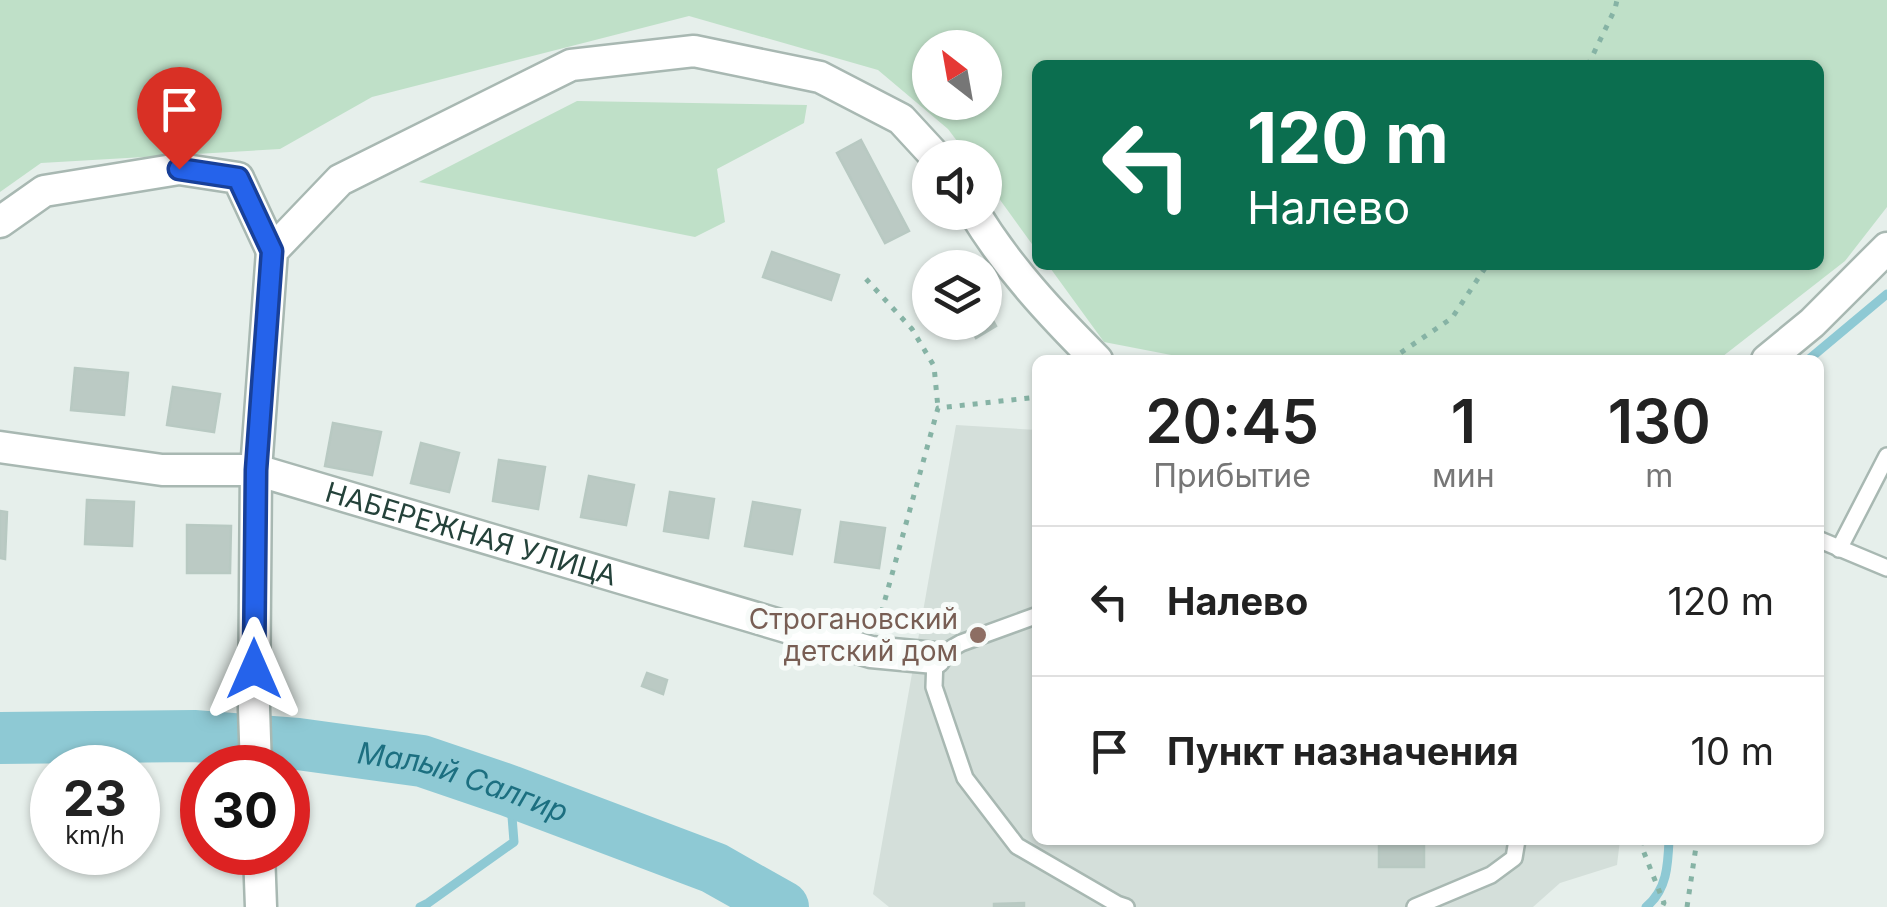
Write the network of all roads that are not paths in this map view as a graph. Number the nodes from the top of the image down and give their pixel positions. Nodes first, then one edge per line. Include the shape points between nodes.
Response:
1 (921, 140) edge
2 (0, 222) edge
3 (985, 230) edge
4 (1887, 248) edge
5 (272, 251) junction
6 (1092, 355) edge
7 (1773, 355) edge
8 (0, 447) edge
9 (1887, 456) edge
10 (256, 470) junction
11 (1824, 542) edge
12 (1838, 549) junction
13 (1887, 568) edge
14 (1032, 617) edge
15 (935, 658) junction
16 (255, 745) edge
17 (1516, 845) edge
18 (259, 875) edge
19 (260, 907) edge
20 (1126, 907) edge
21 (1415, 907) edge

1 - 5 street via 902,119 820,77 694,51 570,65 340,180
2 - 5 street via 44,191 179,169 238,178
3 - 6 street
4 - 7 street
5 - 10 street
8 - 10 street, НАБЕРЕЖНАЯ УЛИЦА via 162,470
9 - 12 lane
10 - 15 street, НАБЕРЕЖНАЯ УЛИЦА via 871,652
10 - 16 street
11 - 12 lane
12 - 13 lane
14 - 15 lane
15 - 20 lane via 934,687 966,778 1016,846
17 - 21 lane via 1514,858 1491,876
18 - 19 street

